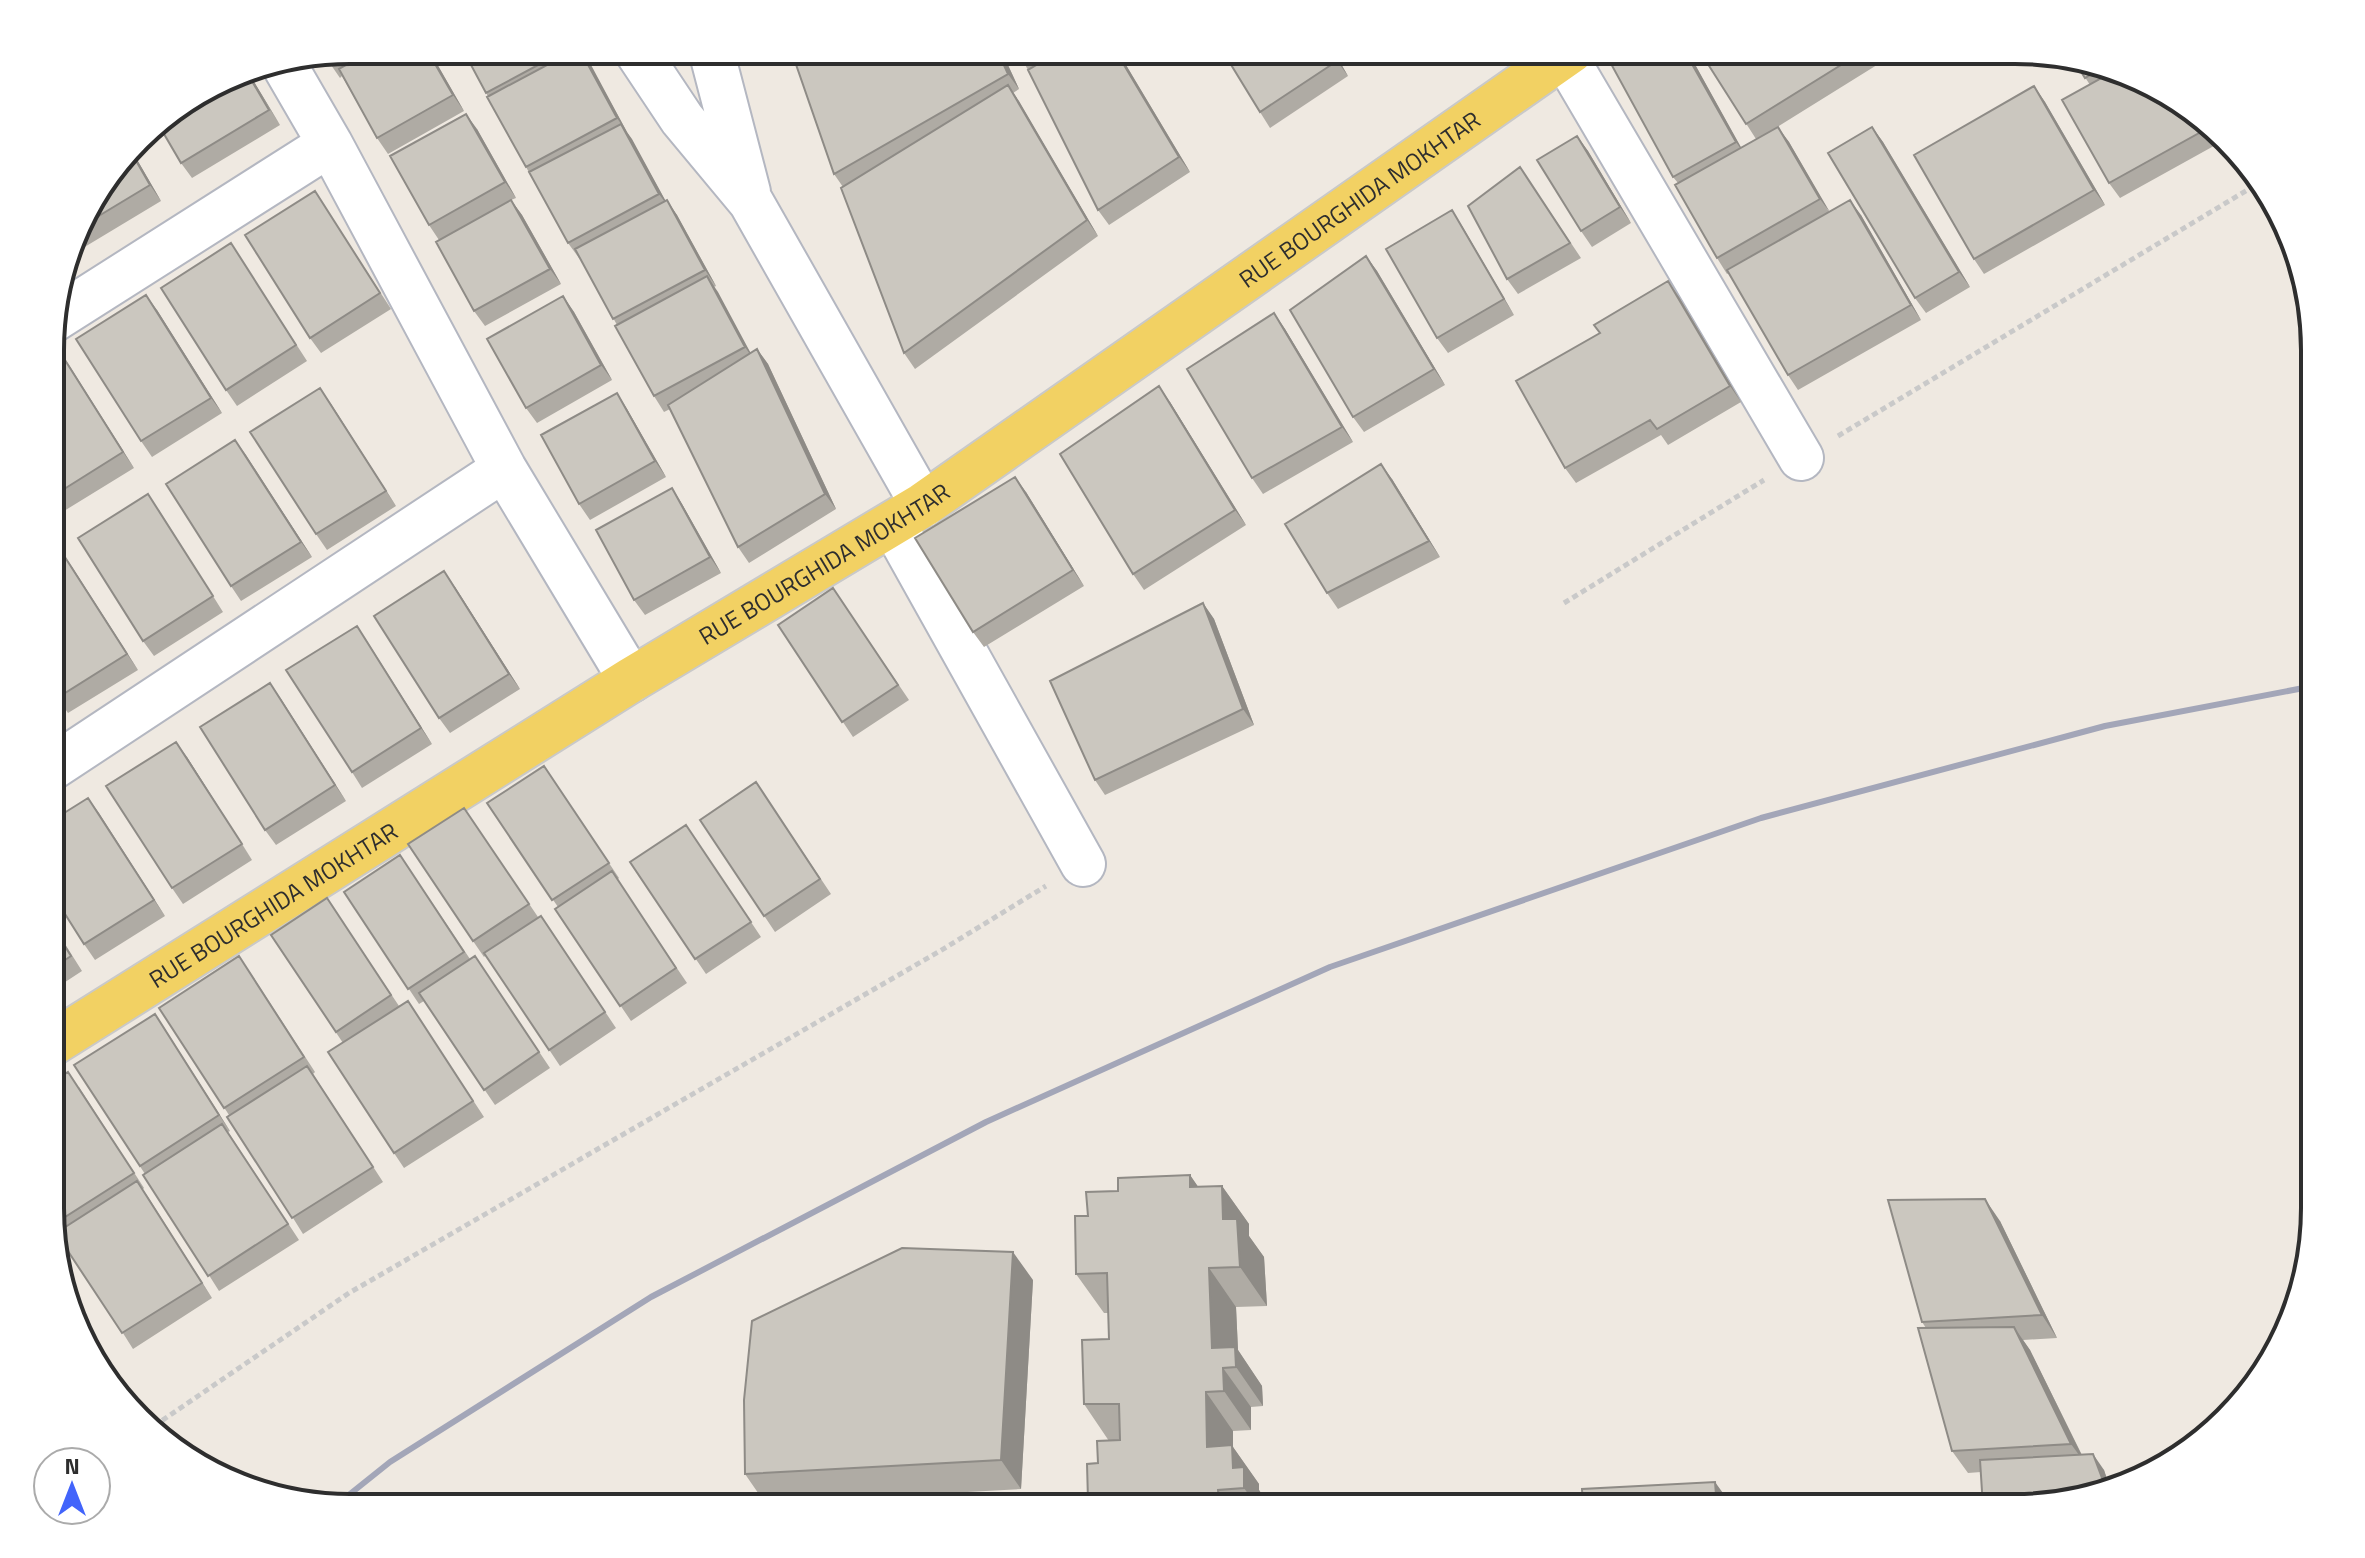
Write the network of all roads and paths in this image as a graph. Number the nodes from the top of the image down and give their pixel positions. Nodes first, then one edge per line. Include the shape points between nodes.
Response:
1 (645, 64) edge
2 (715, 64) edge
3 (1549, 64) edge
4 (1573, 64) edge
5 (288, 71) edge
6 (330, 144) junction
7 (2251, 188) edge
8 (751, 202) junction
9 (66, 312) edge
10 (1801, 458) junction
11 (504, 469) junction
12 (908, 515) junction
13 (1564, 603) dead end
14 (631, 680) junction
15 (64, 760) edge
16 (1083, 864) joint
17 (64, 1036) edge
18 (160, 1422) edge

1 - 8 street via 682,119
2 - 8 street
3 - 12 main road, RUE BOURGHIDA MOKHTAR
4 - 10 street
5 - 6 street
6 - 9 street
6 - 11 street
7 - 10 path
8 - 12 street
10 - 13 path
11 - 14 street
11 - 15 street
12 - 14 main road, RUE BOURGHIDA MOKHTAR
12 - 16 street
14 - 17 main road, RUE BOURGHIDA MOKHTAR
16 - 18 path via 349,1293

